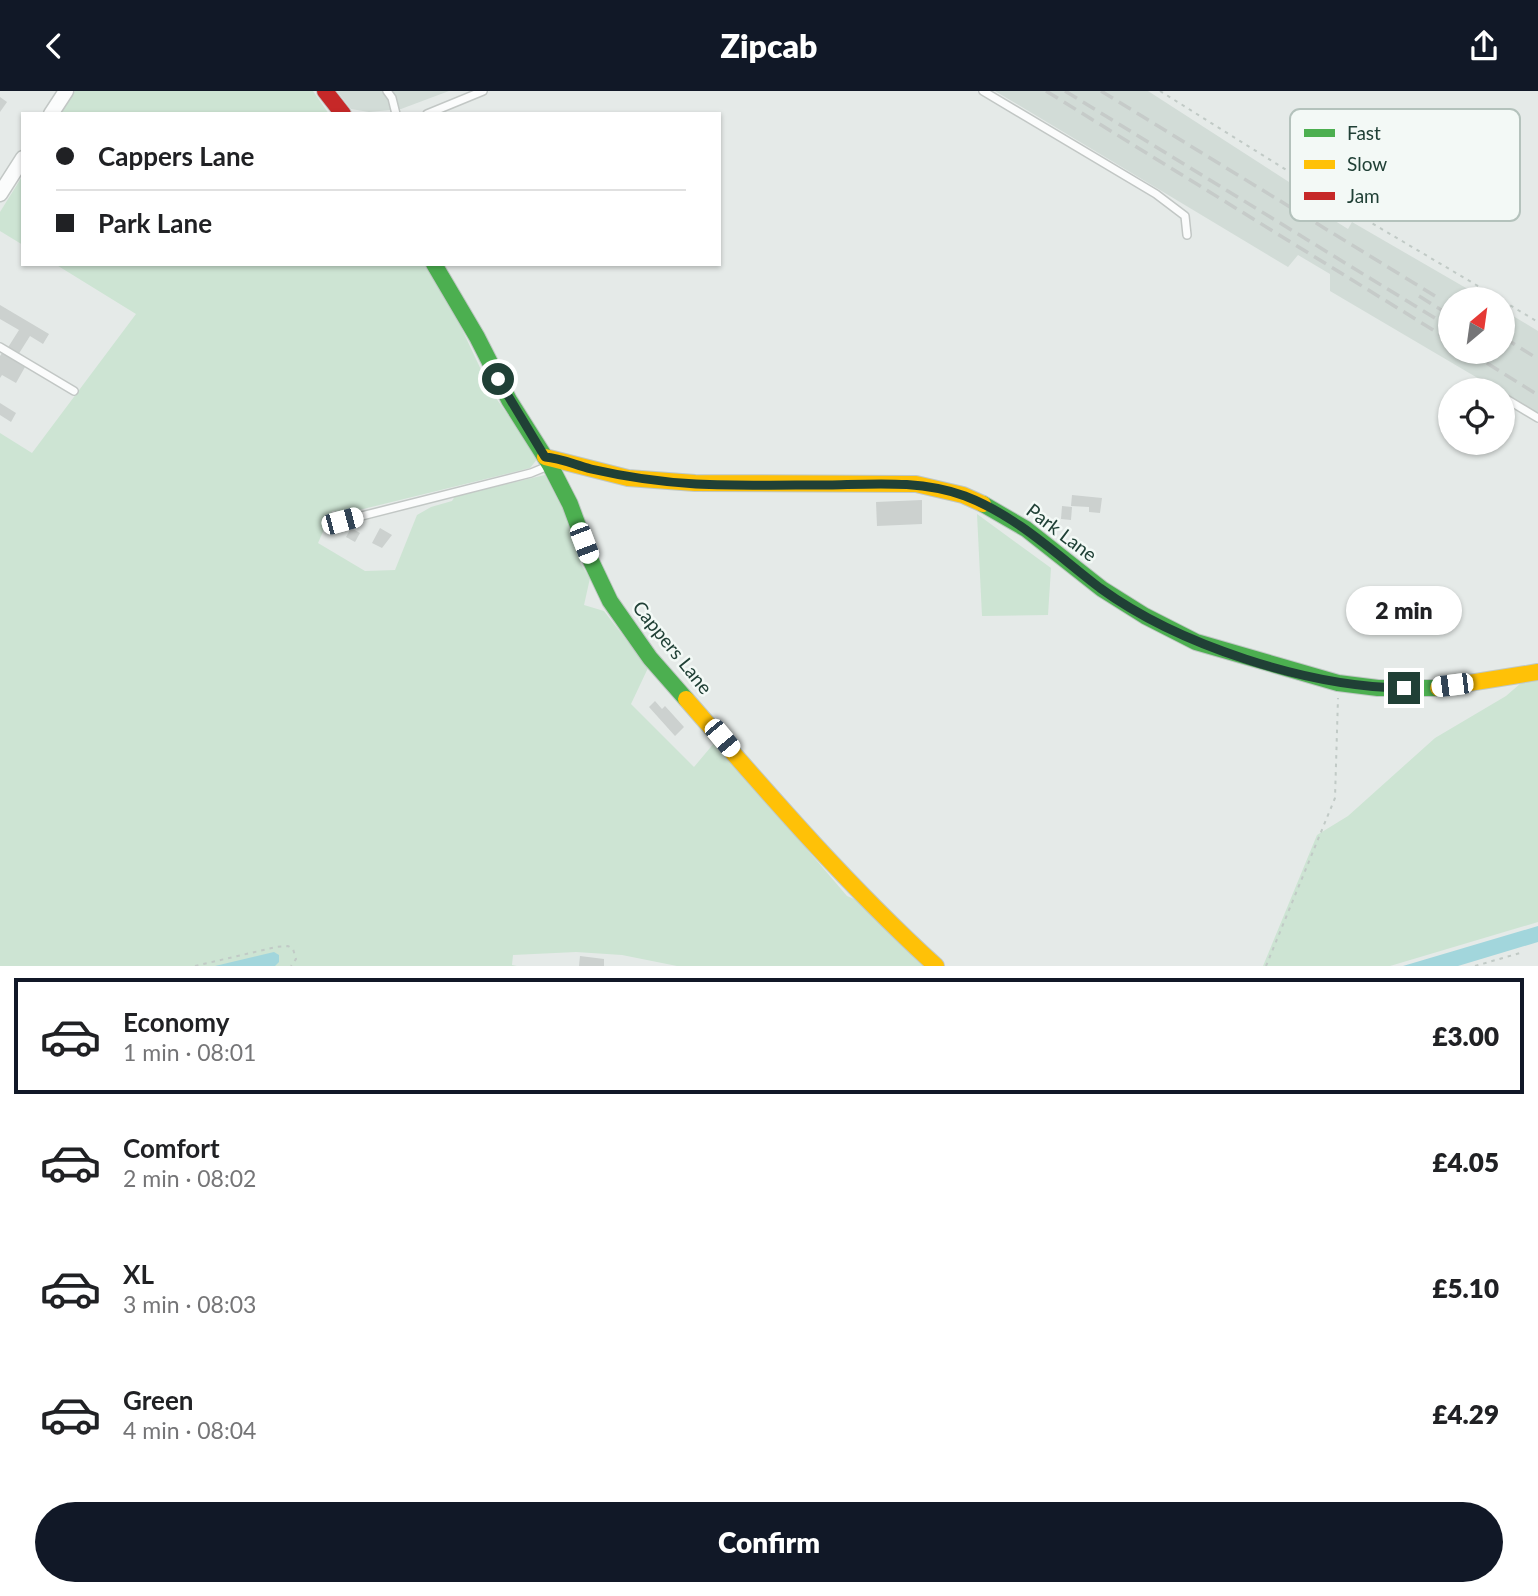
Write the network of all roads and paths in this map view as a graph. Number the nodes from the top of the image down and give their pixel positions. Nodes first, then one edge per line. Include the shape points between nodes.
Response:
1 (66, 91) edge
2 (325, 91) edge
3 (387, 91) edge
4 (483, 91) edge
5 (983, 91) edge
6 (1160, 91) edge
7 (52, 112) edge
8 (341, 112) edge
9 (396, 112) edge
10 (432, 112) edge
11 (21, 161) edge
12 (1290, 172) edge
13 (0, 194) edge
14 (1368, 221) edge
15 (1187, 235) dead end
16 (435, 266) edge
17 (1480, 287) edge
18 (1516, 309) edge
19 (1538, 322) edge
20 (0, 347) edge
21 (74, 391) dead end
22 (1515, 404) edge
23 (1538, 418) edge
24 (548, 461) junction
25 (342, 521) dead end
26 (1538, 672) edge
27 (1338, 683) junction
28 (1520, 953) dead end
29 (195, 966) edge
30 (291, 966) edge
31 (936, 966) edge
32 (1266, 966) edge
33 (1475, 966) edge

1 - 7 street
2 - 8 street
3 - 9 lane
4 - 10 lane
5 - 15 lane via 1156,194 1185,216
6 - 12 path
11 - 13 street
14 - 17 path
16 - 24 street, Cappers Lane
18 - 19 path
20 - 21 lane
22 - 23 lane
24 - 25 lane via 531,473
24 - 27 street, Park Lane via 628,478 695,484 916,484 963,495 1026,529 1145,617 1196,642
24 - 31 street, Cappers Lane via 610,601 635,638 804,835
26 - 27 street, Park Lane via 1429,688
27 - 32 path via 1335,798
28 - 33 path
29 - 30 path via 288,947 296,959

